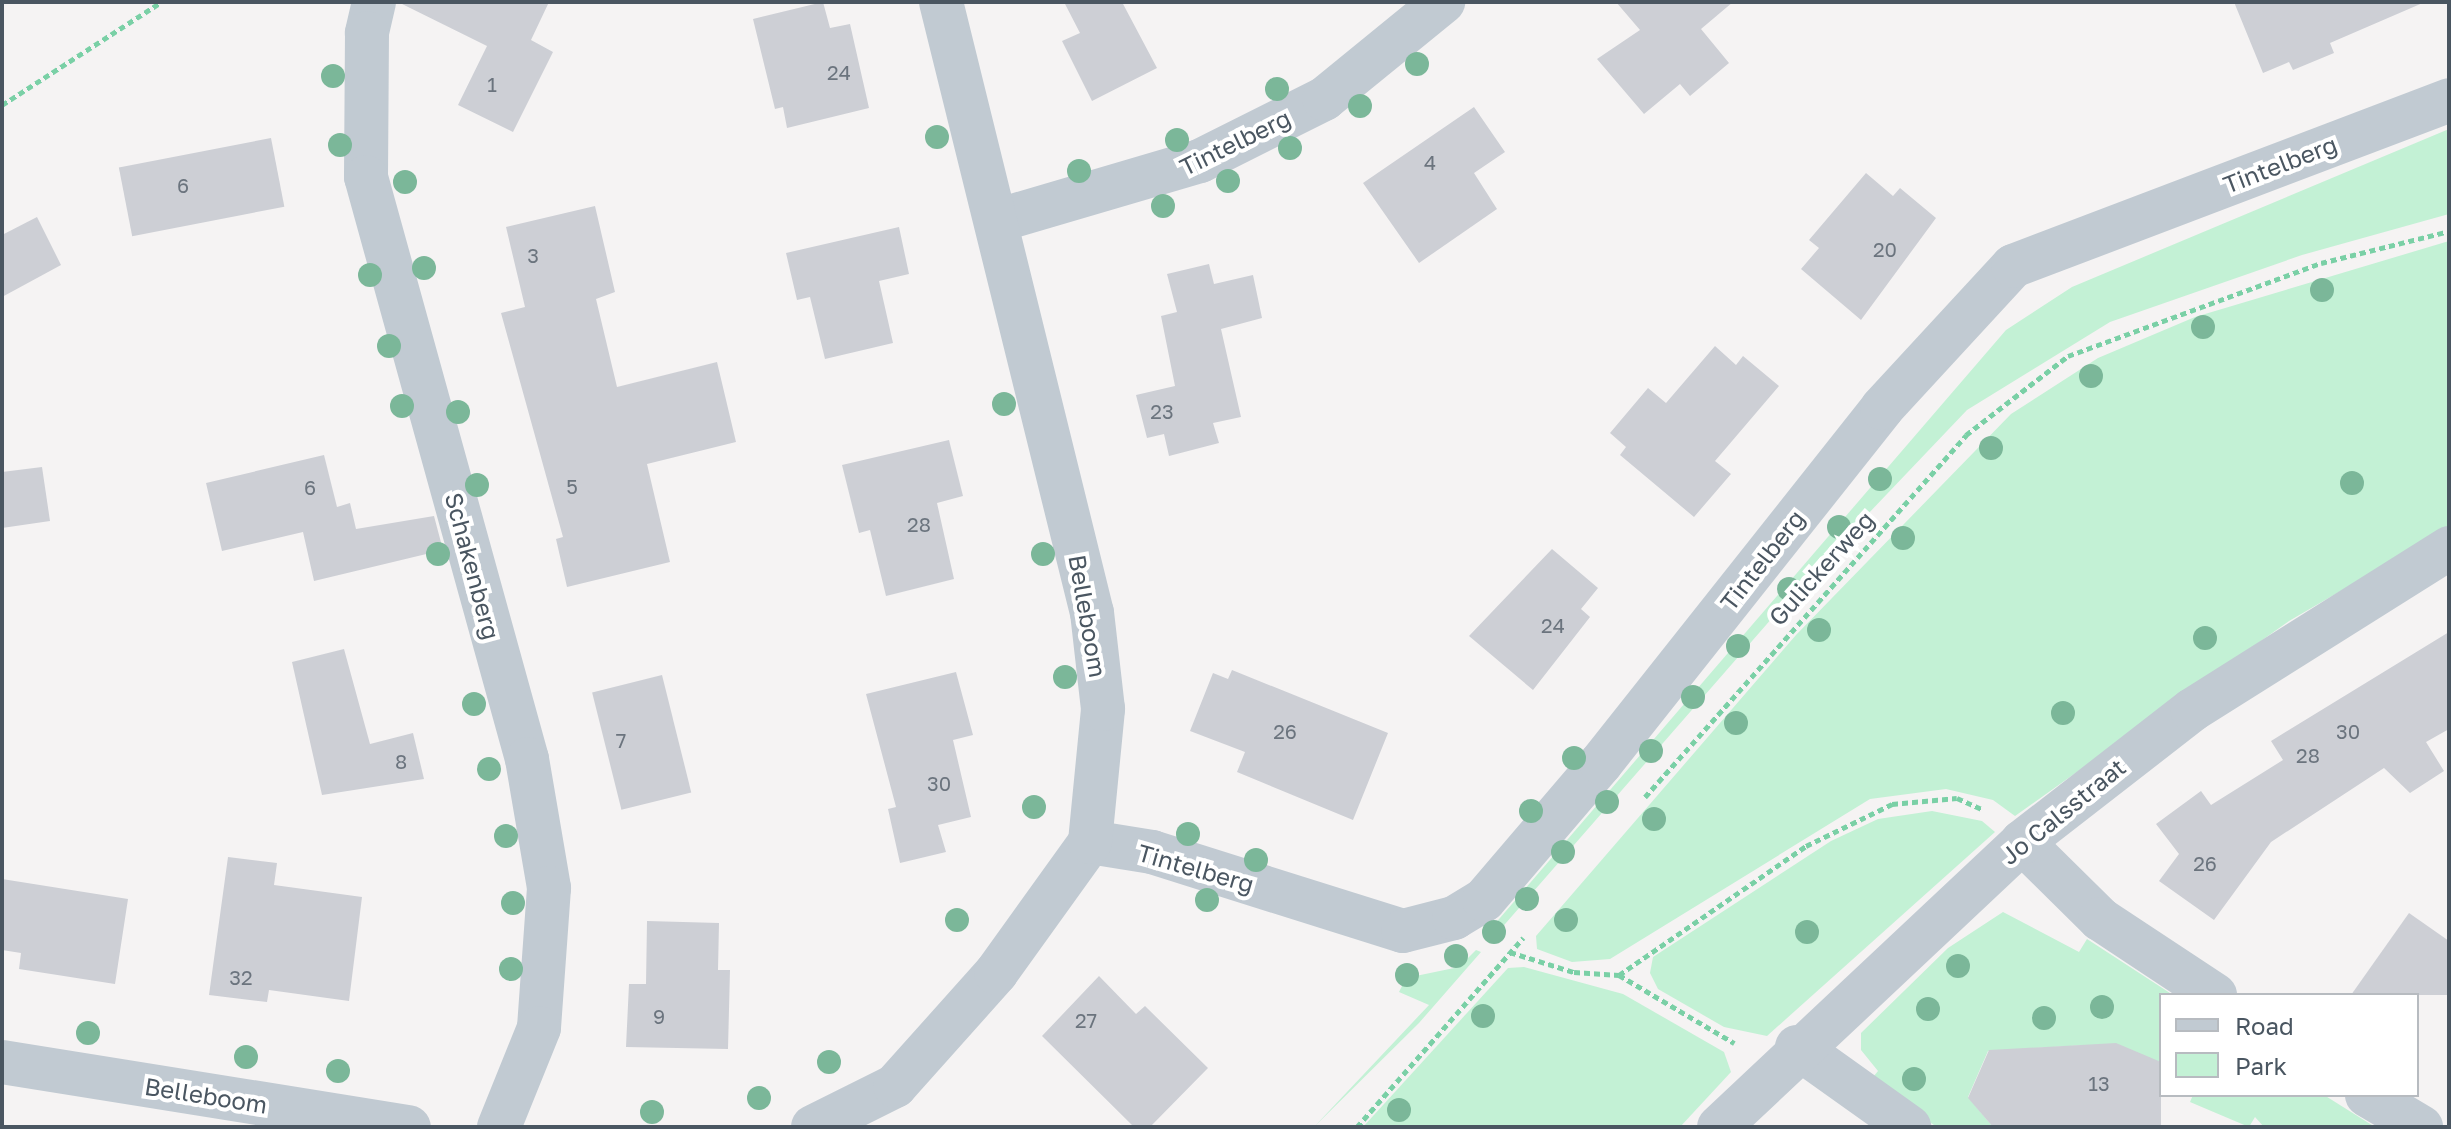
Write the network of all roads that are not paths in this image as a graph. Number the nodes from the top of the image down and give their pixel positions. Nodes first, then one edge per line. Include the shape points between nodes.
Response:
1 (374, 2) edge
2 (941, 2) edge
3 (1443, 2) edge
4 (2449, 100) edge
5 (996, 221) junction
6 (2449, 548) edge
7 (1090, 842) junction
8 (2022, 842) junction
9 (2212, 993) edge
10 (1787, 1057) junction
11 (2, 1062) edge
12 (2370, 1097) edge
13 (409, 1127) edge
14 (499, 1127) edge
15 (813, 1127) edge
16 (1719, 1127) edge
17 (1909, 1127) edge
18 (2421, 1127) edge

1 - 14 street, Schakenberg via 367,33 366,177 527,759 549,888 539,1028
2 - 5 street, Belleboom
3 - 5 street, Tintelberg via 1324,99 1200,161
4 - 7 street, Tintelberg via 2013,266 1882,408 1601,763 1484,900 1454,918 1403,931 1152,852
5 - 7 street, Belleboom via 1092,613 1103,709
6 - 8 street, Jo Calsstraat via 2192,710
7 - 15 street via 996,973 895,1086
8 - 9 street via 2100,919
8 - 10 street, Jo Calsstraat
10 - 16 street, Jo Calsstraat
10 - 17 street
11 - 13 street, Belleboom
12 - 18 street

